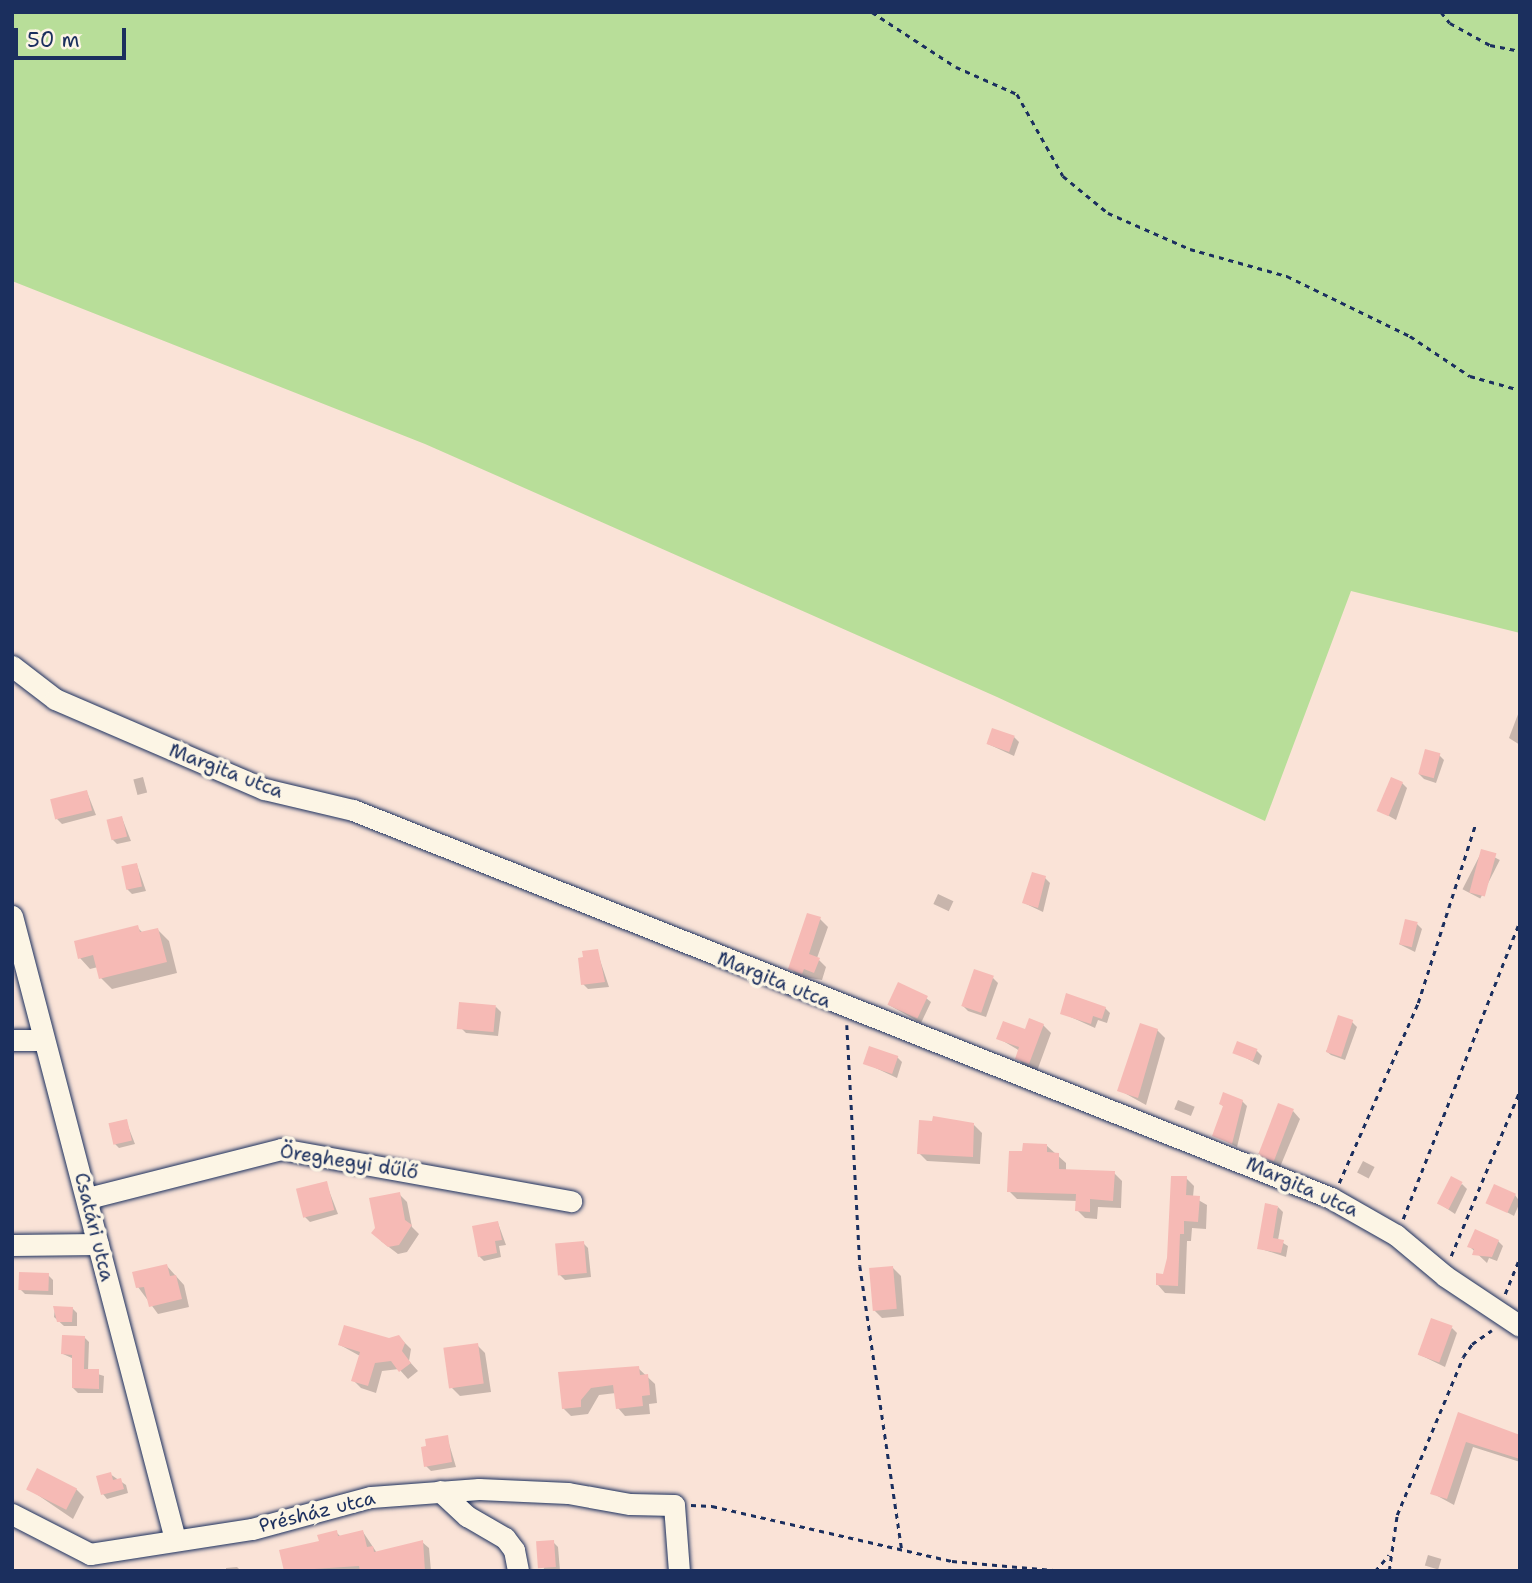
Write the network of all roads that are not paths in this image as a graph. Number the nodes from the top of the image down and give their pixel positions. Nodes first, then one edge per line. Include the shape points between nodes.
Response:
1 (12, 666) edge
2 (12, 916) edge
3 (12, 1040) edge
4 (41, 1040) junction
5 (88, 1198) junction
6 (571, 1201) dead end
7 (99, 1244) junction
8 (12, 1245) edge
9 (1509, 1318) edge
10 (440, 1491) junction
11 (12, 1514) edge
12 (174, 1539) junction
13 (91, 1562) edge
14 (518, 1571) edge
15 (679, 1571) edge

1 - 9 street, Margita utca via 55,699 264,789 353,810 1331,1198 1396,1235 1445,1276
2 - 4 street, Csatári utca
3 - 4 street
4 - 5 street, Csatári utca
5 - 6 street, Öreghegyi dűlő via 281,1149
5 - 7 street, Csatári utca
7 - 8 street
7 - 12 street, Csatári utca
10 - 12 street, Présház utca via 371,1497 252,1529
10 - 14 street via 467,1516 505,1538 514,1550
10 - 15 street, Présház utca via 568,1493 630,1504 674,1505
11 - 13 street, Présház utca
12 - 13 street, Présház utca

